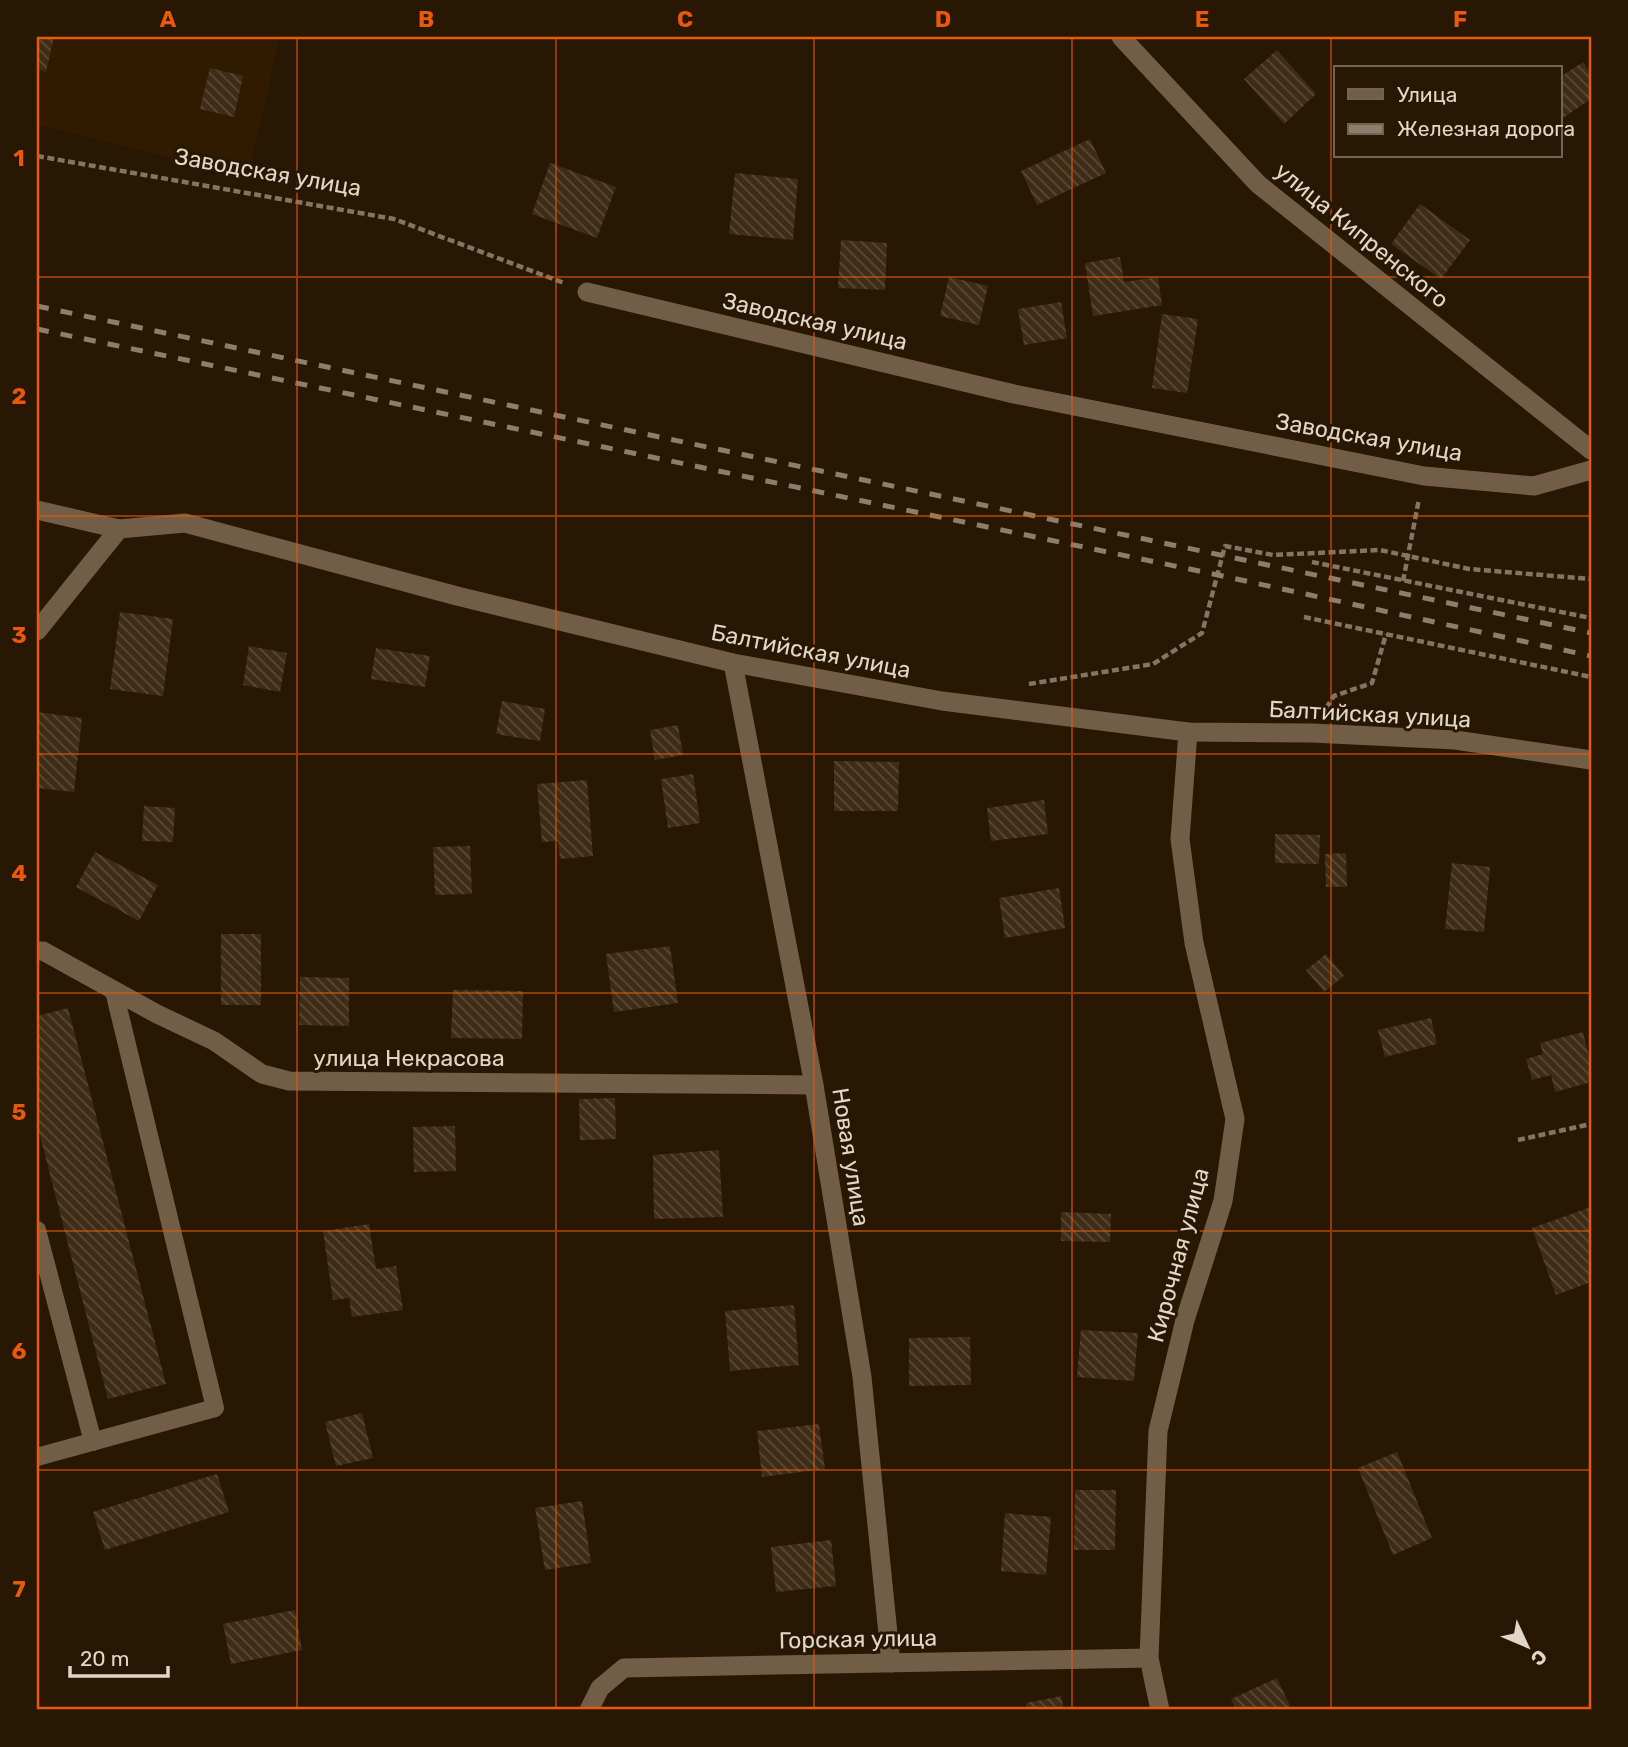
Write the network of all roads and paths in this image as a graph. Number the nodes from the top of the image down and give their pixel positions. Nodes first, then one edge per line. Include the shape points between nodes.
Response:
1 (1121, 37) edge
2 (37, 156) edge
3 (587, 292) joint
4 (1591, 450) edge
5 (1591, 470) edge
6 (37, 510) edge
7 (1413, 528) dead end
8 (119, 529) junction
9 (1408, 556) junction
10 (1312, 562) dead end
11 (1591, 579) edge
12 (1403, 581) junction
13 (1304, 617) dead end
14 (1591, 618) edge
15 (37, 631) edge
16 (1386, 634) junction
17 (733, 663) junction
18 (1591, 677) edge
19 (1016, 686) dead end
20 (1188, 732) junction
21 (1312, 733) junction
22 (1591, 760) edge
23 (37, 951) edge
24 (114, 991) junction
25 (814, 1085) junction
26 (1591, 1124) edge
27 (1518, 1140) dead end
28 (37, 1230) edge
29 (93, 1442) junction
30 (37, 1457) edge
31 (1149, 1658) junction
32 (891, 1662) junction
33 (589, 1710) edge
34 (1160, 1710) edge

1 - 4 street, улица Кипренского via 1258,184
2 - 3 path, Заводская улица via 394,219
3 - 5 street, Заводская улица via 1014,394 1424,476 1534,486
6 - 8 street, Балтийская улица
7 - 9 path
8 - 15 street
8 - 17 street, Балтийская улица via 185,523
9 - 11 path via 1469,569
9 - 12 path
9 - 19 path via 1380,550 1273,555 1225,546 1202,633 1153,664
10 - 12 path
12 - 14 path
13 - 16 path
16 - 18 path
16 - 21 path via 1372,683 1334,696
17 - 20 street, Балтийская улица via 942,701
17 - 25 street, Новая улица
20 - 21 street, Балтийская улица
20 - 31 street, Кирочная улица via 1180,839 1194,943 1235,1119 1223,1201 1185,1320 1158,1431
21 - 22 street, Балтийская улица via 1455,740
23 - 24 street, улица Некрасова
24 - 25 street, улица Некрасова via 214,1041 262,1074 289,1082
24 - 29 lane via 215,1408
25 - 32 street, Новая улица via 862,1377
26 - 27 path
28 - 29 lane
29 - 30 lane
31 - 32 street, Горская улица
31 - 34 street, Кирочная улица
32 - 33 street, Горская улица via 624,1668 600,1688

